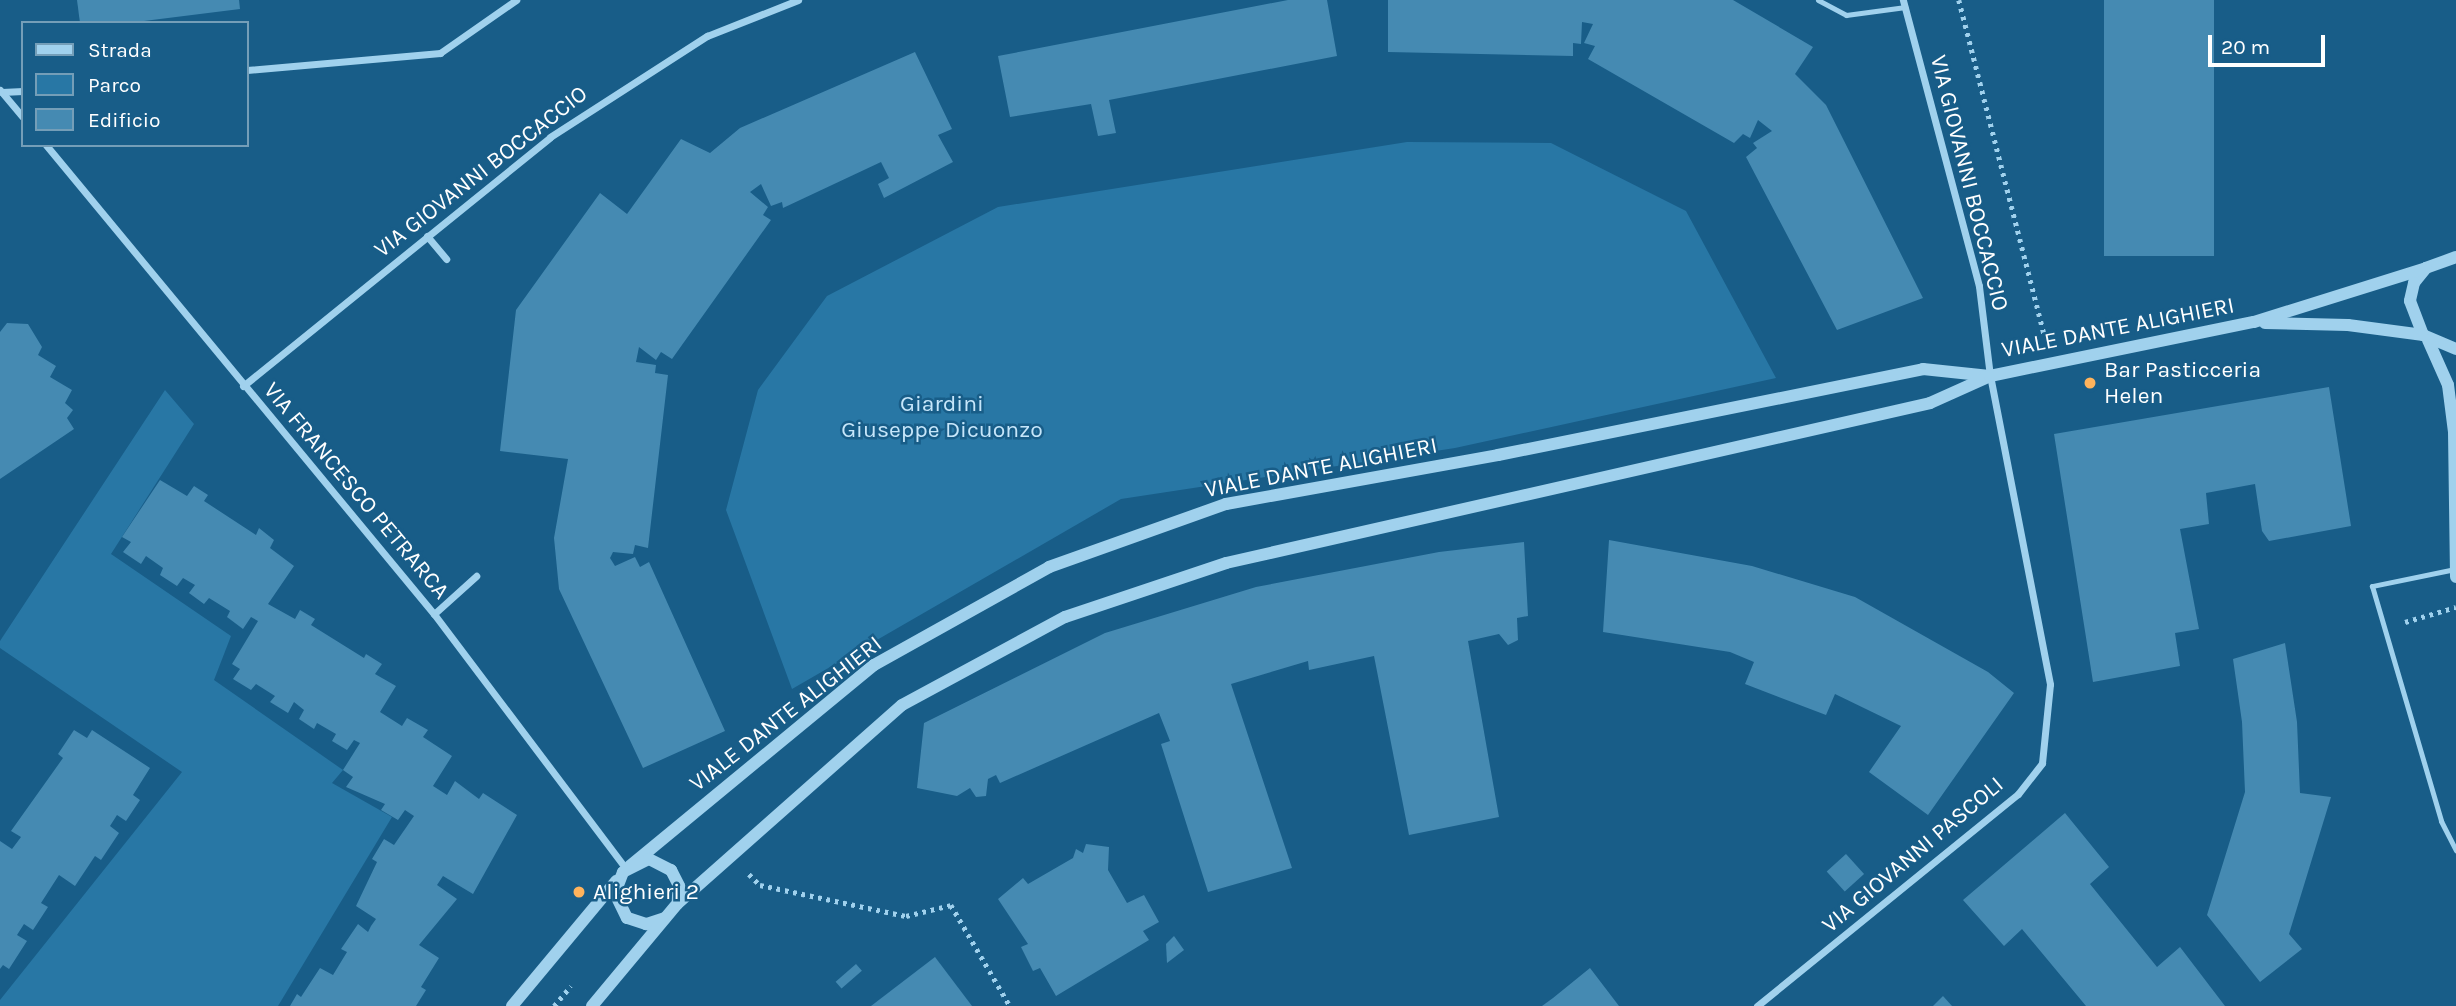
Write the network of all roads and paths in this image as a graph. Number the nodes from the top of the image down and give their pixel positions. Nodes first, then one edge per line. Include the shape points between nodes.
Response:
1 (516, 0) edge
2 (798, 0) edge
3 (1818, 0) edge
4 (1958, 0) edge
5 (1904, 4) edge
6 (248, 70) edge
7 (1, 91) edge
8 (21, 91) edge
9 (21, 115) edge
10 (48, 147) edge
11 (427, 236) junction
12 (2456, 257) edge
13 (446, 259) dead end
14 (2426, 268) junction
15 (2254, 322) junction
16 (2426, 338) junction
17 (2456, 349) edge
18 (2051, 362) junction
19 (1990, 376) junction
20 (243, 386) junction
21 (2455, 573) edge
22 (476, 576) dead end
23 (2456, 607) edge
24 (434, 614) junction
25 (2384, 628) junction
26 (2456, 850) edge
27 (729, 857) junction
28 (627, 869) junction
29 (677, 904) junction
30 (666, 918) junction
31 (512, 1006) edge
32 (592, 1006) edge
33 (1010, 1006) edge
34 (1758, 1006) edge

1 - 6 street via 440,53
2 - 11 street, VIA GIOVANNI BOCCACCIO via 707,36 645,73 550,137
3 - 5 lane via 1846,15
4 - 18 path
5 - 19 street, VIA GIOVANNI BOCCACCIO via 1979,286
7 - 8 street
7 - 9 street
10 - 20 street, VIA FRANCESCO PETRARCA
11 - 13 street
11 - 20 street, VIA GIOVANNI BOCCACCIO
12 - 14 street, VIALE DANTE ALIGHIERI
14 - 15 street, VIALE DANTE ALIGHIERI
14 - 16 street via 2414,283 2410,301
15 - 16 street, VIALE DANTE ALIGHIERI via 2348,325
15 - 18 street, VIALE DANTE ALIGHIERI
16 - 17 street, VIALE DANTE ALIGHIERI
16 - 21 street via 2448,385 2454,432
18 - 19 street, VIALE DANTE ALIGHIERI
19 - 27 street, VIALE DANTE ALIGHIERI via 1930,403 1226,563 1065,617 902,705
19 - 28 street, VIALE DANTE ALIGHIERI via 1923,369 1226,504 1061,562 874,666
19 - 34 street, VIA GIOVANNI PASCOLI via 2050,684 2042,763 2018,794
20 - 24 street, VIA FRANCESCO PETRARCA
21 - 25 lane via 2371,586
22 - 24 street
23 - 25 path
24 - 28 street, VIA FRANCESCO PETRARCA
25 - 26 lane via 2441,821
27 - 29 street, VIALE DANTE ALIGHIERI
27 - 33 path via 760,885 906,916 951,905
28 - 29 street via 649,859 671,870 679,886
28 - 30 street via 615,893 627,918 646,924
28 - 31 street, VIALE DANTE ALIGHIERI
29 - 30 street
30 - 32 street

